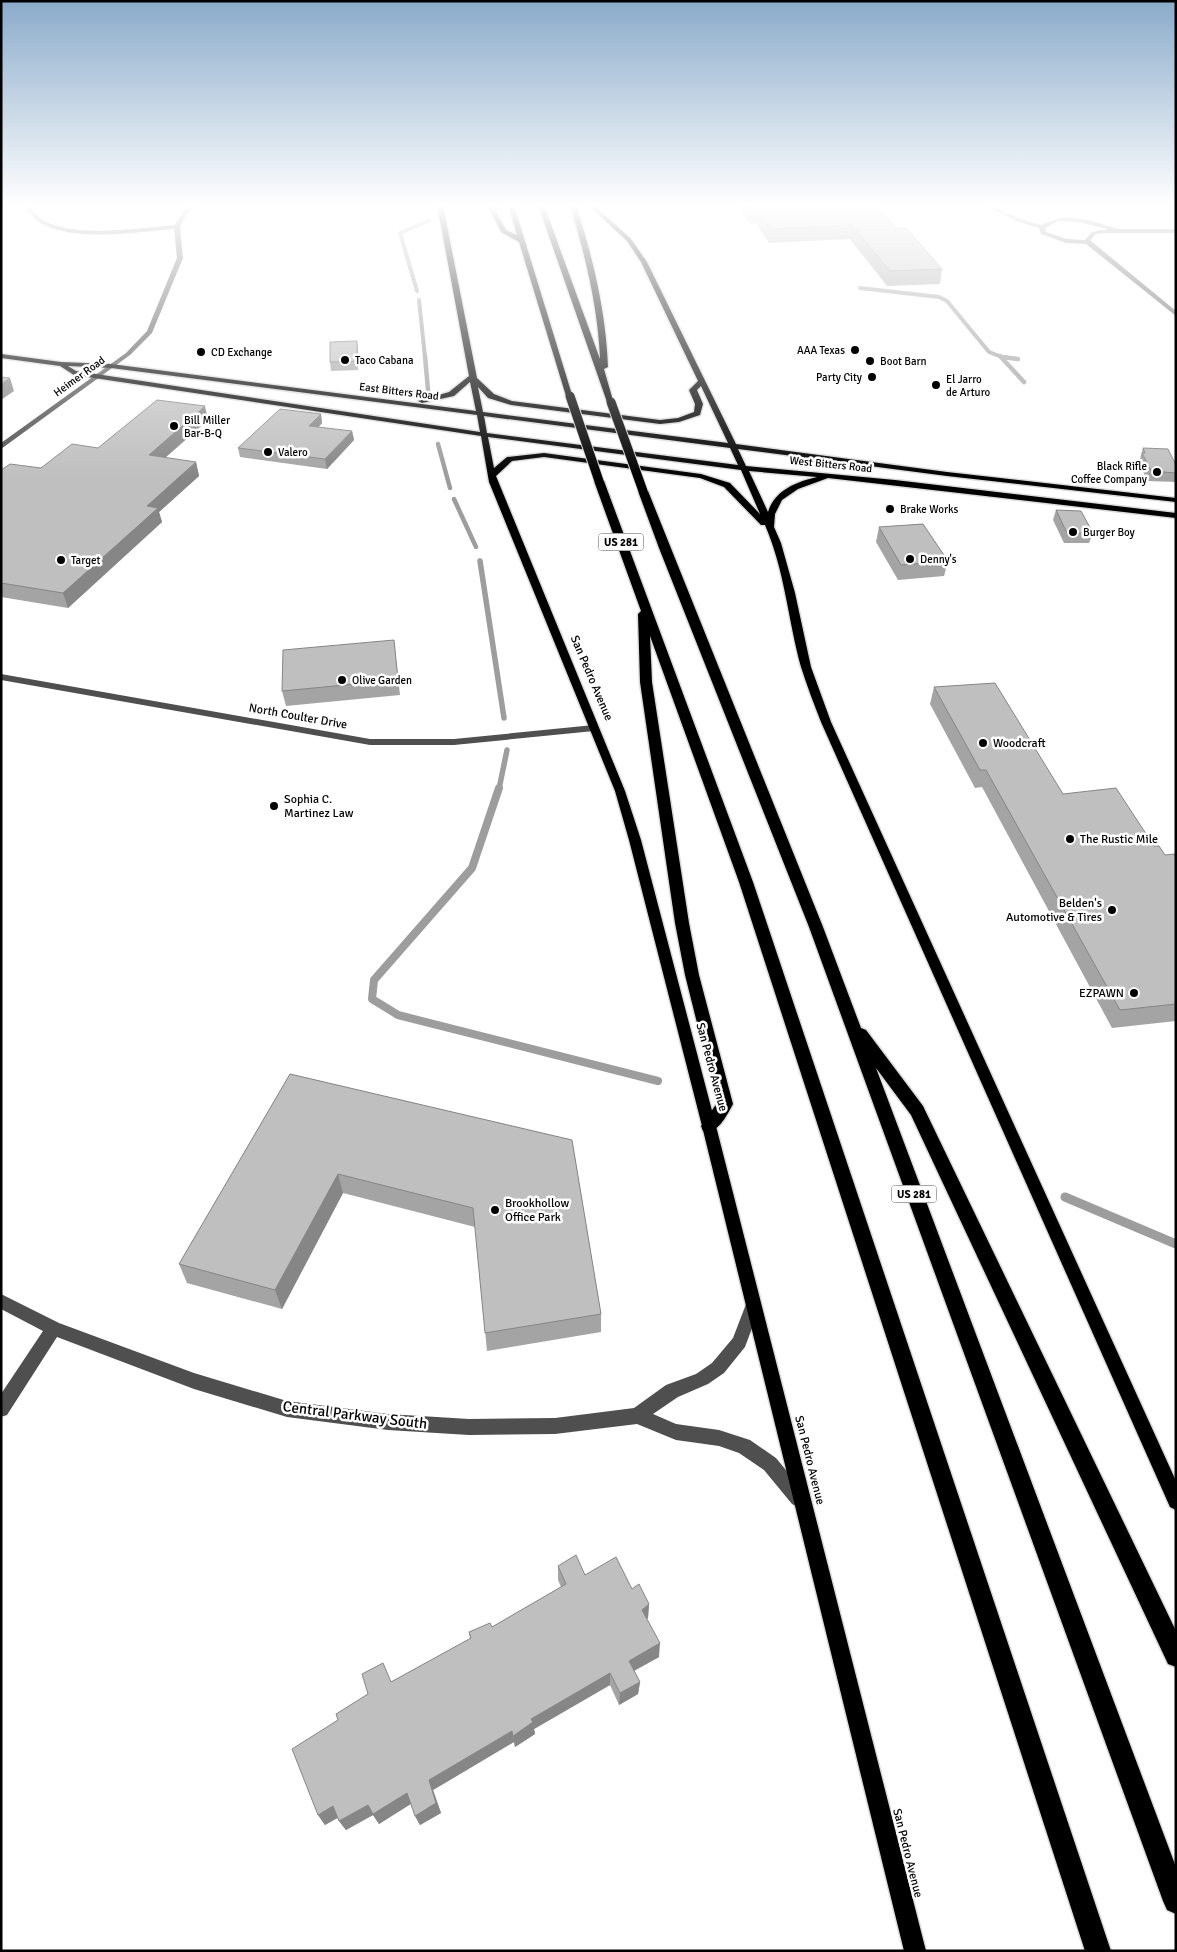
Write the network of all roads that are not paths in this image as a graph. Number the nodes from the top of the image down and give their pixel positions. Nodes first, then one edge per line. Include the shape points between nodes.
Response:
1 (165, 296) edge
2 (457, 296) edge
3 (539, 296) edge
4 (574, 296) edge
5 (596, 296) edge
6 (660, 296) edge
7 (1154, 296) edge
8 (1176, 314) edge
9 (1, 356) edge
10 (61, 364) junction
11 (111, 366) junction
12 (98, 376) junction
13 (472, 377) junction
14 (604, 381) junction
15 (702, 381) junction
16 (406, 403) junction
17 (479, 413) junction
18 (483, 434) junction
19 (733, 446) junction
20 (1, 447) edge
21 (743, 467) junction
22 (491, 476) junction
23 (849, 477) junction
24 (1176, 500) edge
25 (1176, 516) edge
26 (772, 532) junction
27 (644, 603) junction
28 (1, 677) edge
29 (594, 728) junction
30 (850, 1021) junction
31 (709, 1126) junction
32 (1, 1301) edge
33 (753, 1304) junction
34 (54, 1328) junction
35 (1, 1409) edge
36 (637, 1416) junction
37 (1176, 1502) edge
38 (804, 1506) junction
39 (1176, 1656) edge
40 (1176, 1901) edge
41 (915, 1951) edge
42 (1098, 1951) edge

1 - 11 street, Heimer Road via 150,332
2 - 13 main road, San Pedro Avenue
3 - 27 highway, US 281, bridge via 599,481
4 - 14 highway, US 281
5 - 14 highway via 603,332
6 - 15 main road
7 - 8 street
9 - 10 main road, East Bitters Road
10 - 11 main road, East Bitters Road
10 - 12 main road, East Bitters Road via 74,373
11 - 12 street, Heimer Road
11 - 16 main road, East Bitters Road
12 - 18 main road, East Bitters Road
12 - 20 street, Heimer Road
13 - 15 main road via 491,396 511,403 660,422 679,420 696,412 699,406 693,390
13 - 16 main road via 459,390 446,396
13 - 17 main road, San Pedro Avenue
14 - 30 highway, US 281, bridge via 673,572 794,870
15 - 19 main road
16 - 17 main road, East Bitters Road
17 - 18 main road, San Pedro Avenue
17 - 19 main road, East Bitters Road
18 - 21 main road, West Bitters Road
18 - 22 main road, San Pedro Avenue
19 - 21 main road
19 - 24 main road, West Bitters Road
21 - 23 main road, West Bitters Road
21 - 26 main road
22 - 26 main road via 510,459 544,455 706,477 734,490
22 - 29 main road, San Pedro Avenue
23 - 25 main road, West Bitters Road
23 - 26 main road via 817,480 785,492 771,509
26 - 37 main road via 790,586 806,667 826,722
27 - 31 highway via 646,682 682,923 725,1104
27 - 42 highway, US 281 via 749,890
28 - 29 street, North Coulter Drive via 380,743 443,742
29 - 31 main road, San Pedro Avenue via 628,815
30 - 39 highway via 917,1111
30 - 40 highway, US 281
31 - 33 main road, San Pedro Avenue
32 - 34 street, Central Parkway South
33 - 36 street, Central Parkway South via 738,1342 724,1362 702,1379 672,1391
33 - 38 main road, San Pedro Avenue
34 - 35 street
34 - 36 street, Central Parkway South via 194,1381 287,1409 388,1422 469,1427 555,1426
36 - 38 street, Central Parkway South via 676,1432 719,1438 750,1450 780,1474
38 - 41 main road, San Pedro Avenue

